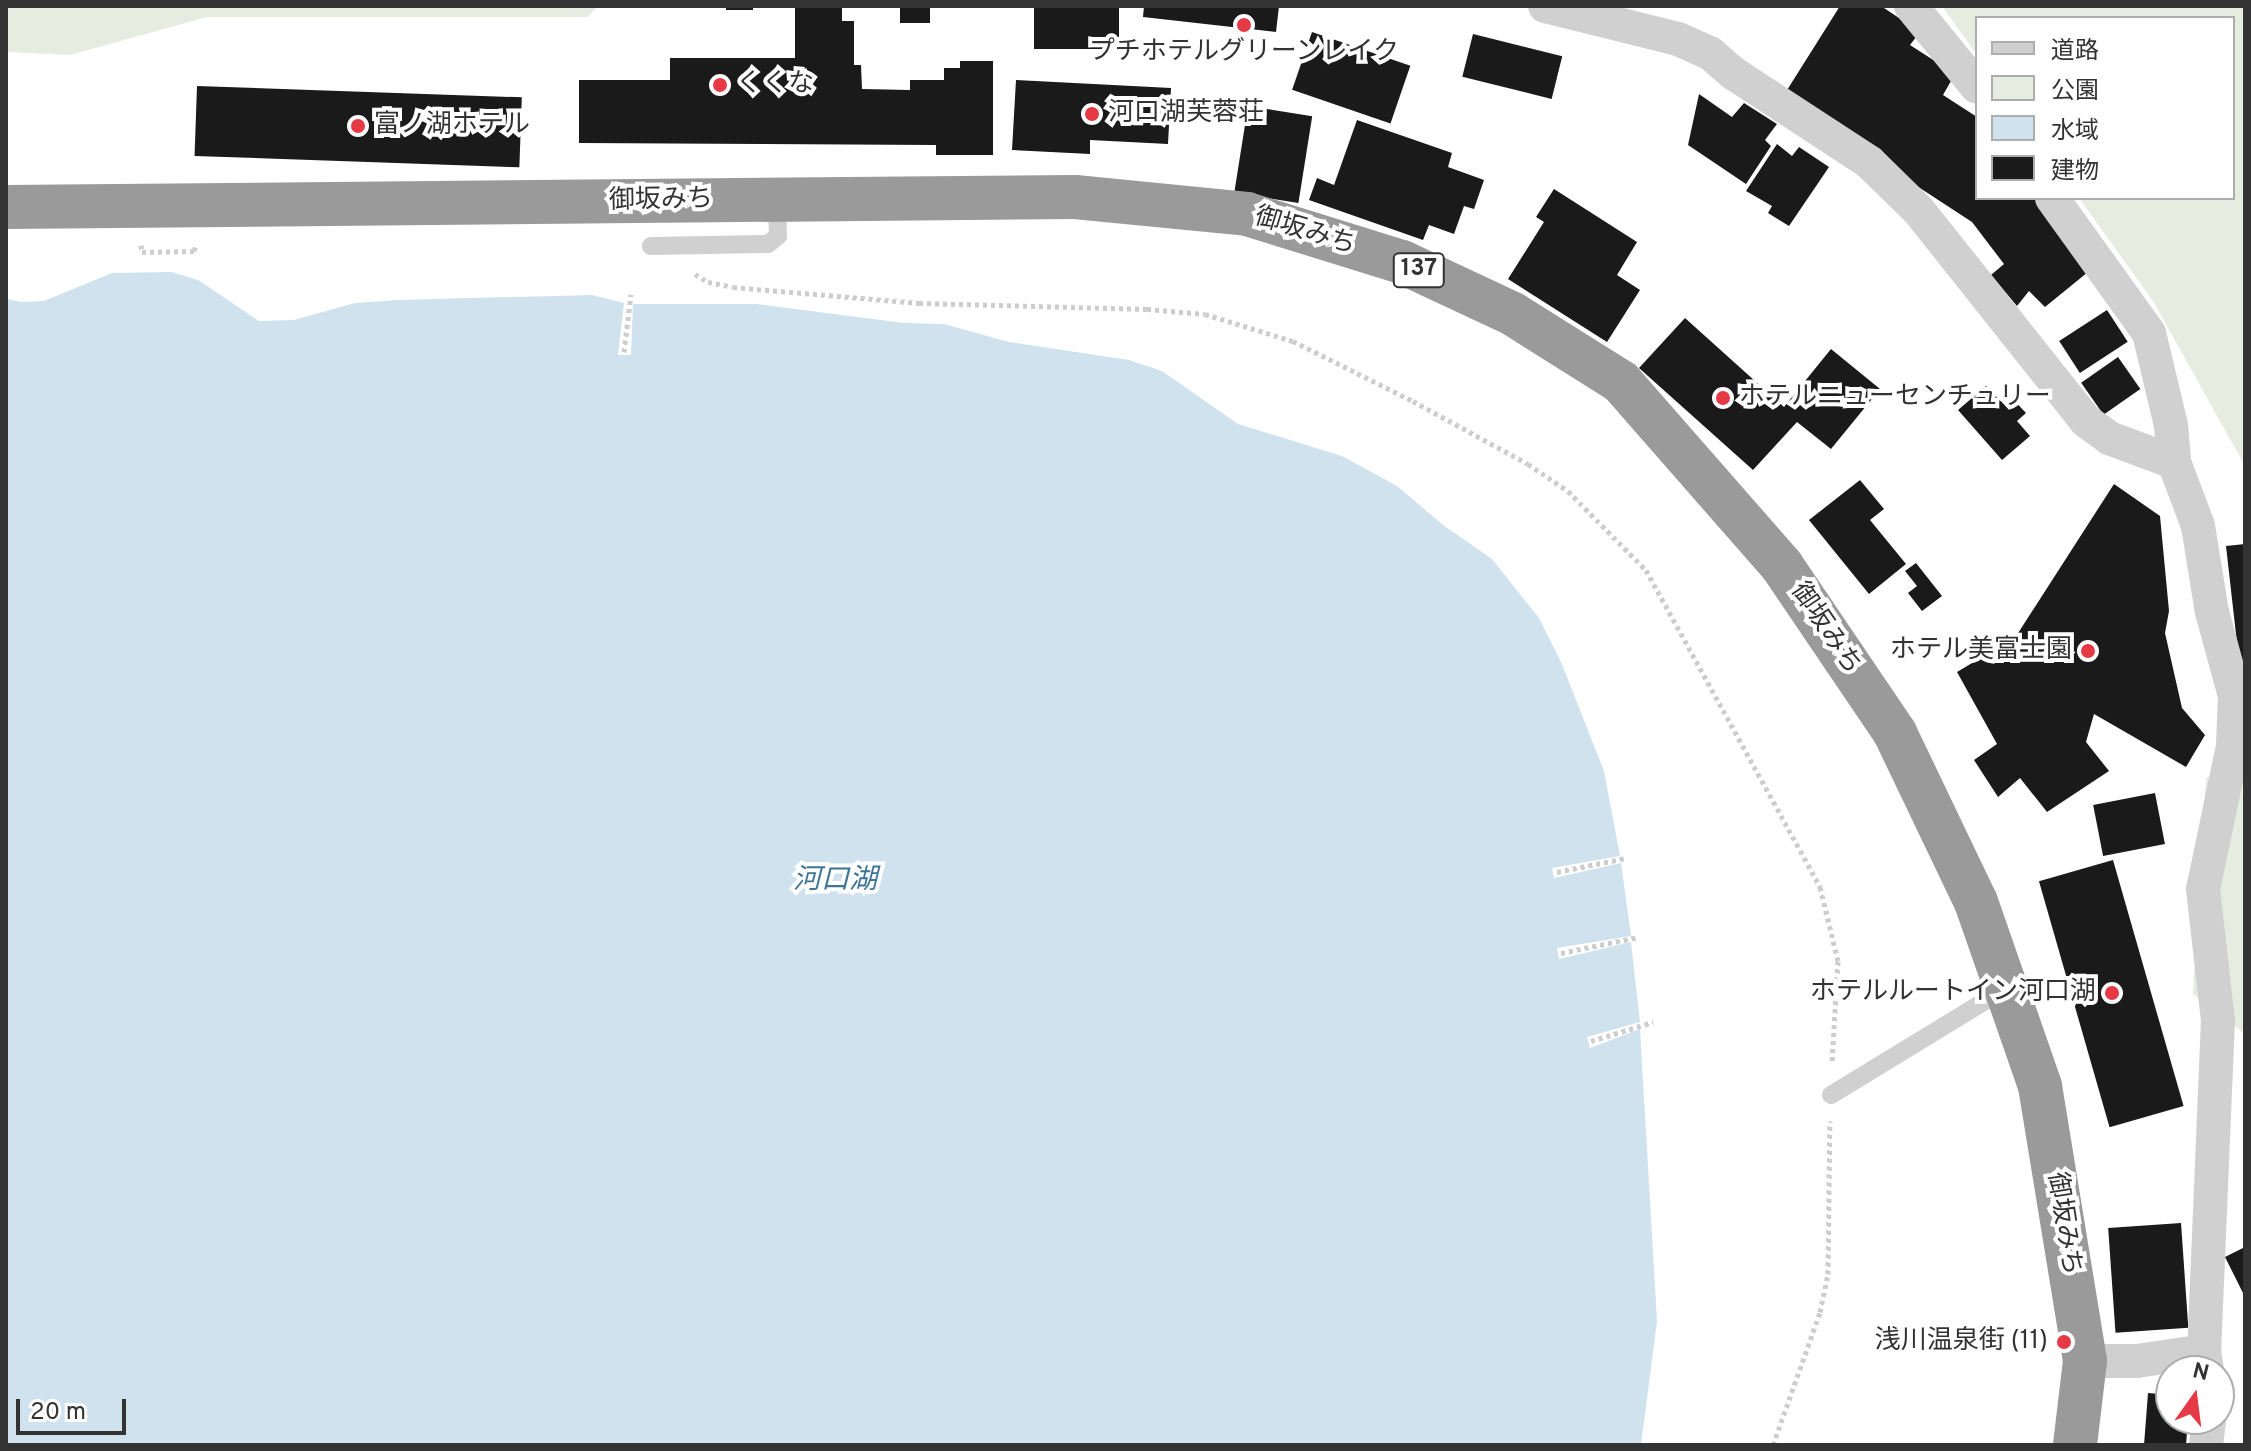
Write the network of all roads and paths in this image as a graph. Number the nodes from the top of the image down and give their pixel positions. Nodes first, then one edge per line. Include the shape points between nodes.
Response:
1 (1545, 6) edge
2 (1911, 6) edge
3 (1975, 85) edge
4 (777, 200) junction
5 (2053, 200) edge
6 (6, 207) edge
7 (141, 238) dead end
8 (198, 238) dead end
9 (651, 246) joint
10 (631, 294) dead end
11 (624, 352) dead end
12 (2174, 462) junction
13 (1626, 858) dead end
14 (1557, 872) dead end
15 (1638, 937) dead end
16 (1561, 953) dead end
17 (2006, 988) junction
18 (1653, 1022) dead end
19 (1591, 1041) dead end
20 (1831, 1095) junction
21 (2206, 1355) edge
22 (2085, 1361) junction
23 (2155, 1361) edge
24 (1773, 1445) edge
25 (2075, 1445) edge

1 - 12 street via 1678,39 1711,54 1869,162 1919,211 2086,421 2109,438
2 - 3 street
4 - 6 highway, 御坂みち / 137
4 - 9 lane via 778,236 768,244
4 - 17 highway, 御坂みち / 137 via 1075,197 1247,214 1402,262 1513,314 1621,382 1782,566 1895,733 1976,902
5 - 12 street via 2149,333 2171,425
7 - 8 path via 142,252 194,251
9 - 20 path via 708,282 733,287 919,303 1205,314 1293,341 1439,415 1568,491 1646,570 1820,887 1838,961
10 - 11 path
12 - 21 street via 2198,526 2212,612 2235,696 2233,746 2203,889 2218,1020
13 - 14 path
15 - 16 path
17 - 20 lane
17 - 22 highway, 御坂みち / 137 via 2040,1086
18 - 19 path
20 - 24 path via 1828,1274 1820,1312
22 - 23 street
22 - 25 highway, 御坂みち / 137

